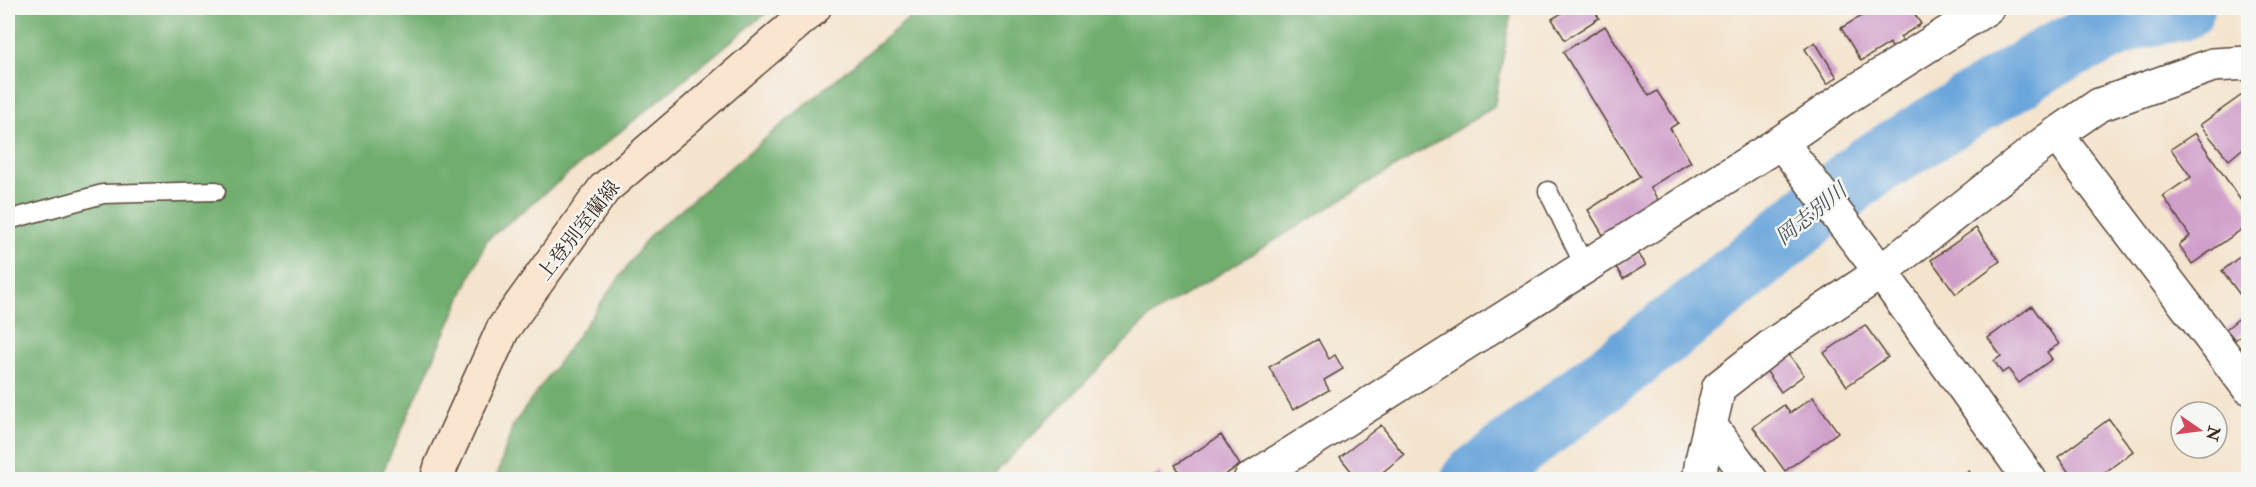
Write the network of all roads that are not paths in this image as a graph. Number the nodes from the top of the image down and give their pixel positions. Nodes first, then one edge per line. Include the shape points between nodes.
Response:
1 (814, 8) edge
2 (1987, 8) edge
3 (2248, 63) edge
4 (2056, 134) junction
5 (1781, 142) junction
6 (216, 191) dead end
7 (1548, 191) dead end
8 (8, 220) edge
9 (1584, 265) junction
10 (1881, 272) junction
11 (2248, 387) edge
12 (1710, 425) junction
13 (437, 480) edge
14 (1250, 480) edge
15 (1699, 480) edge
16 (1751, 480) edge
17 (2030, 480) edge

1 - 13 main road, 上登別室蘭線 via 604,189 503,329
2 - 5 street
3 - 4 street via 2213,65 2098,105
4 - 10 street
4 - 11 street
5 - 9 street
5 - 10 street
6 - 8 lane via 103,194
7 - 9 lane
9 - 14 street
10 - 12 street via 1774,344 1719,387
10 - 17 street
12 - 15 street
12 - 16 street

